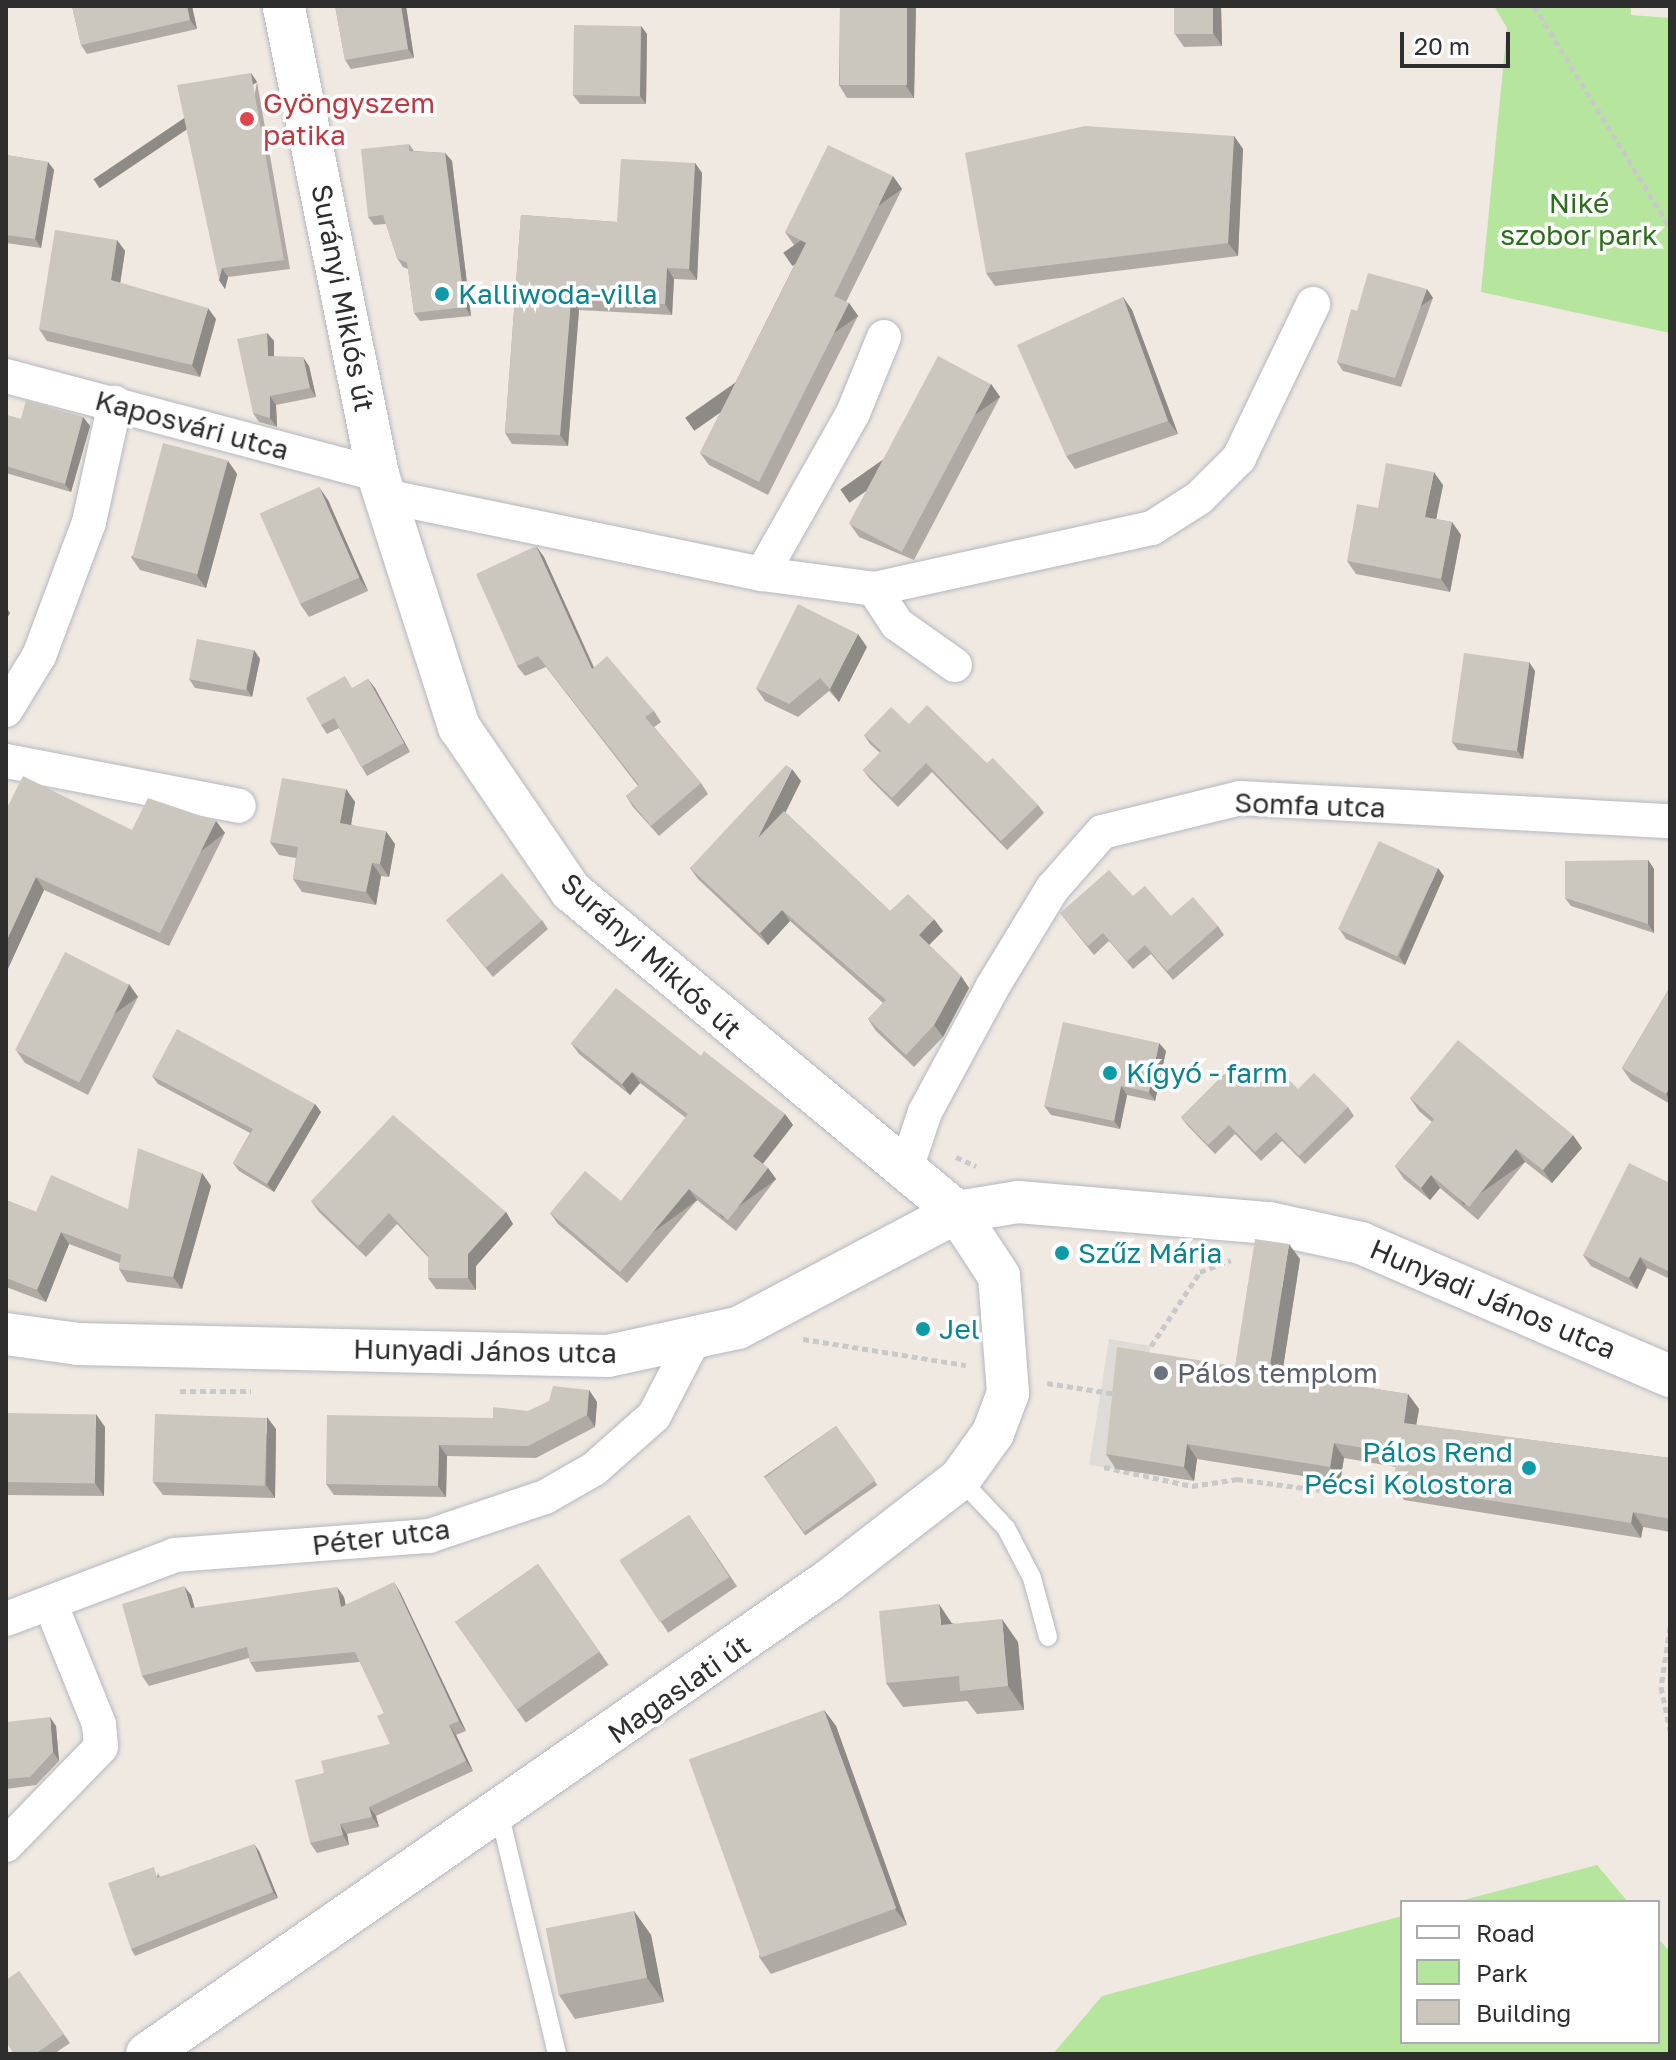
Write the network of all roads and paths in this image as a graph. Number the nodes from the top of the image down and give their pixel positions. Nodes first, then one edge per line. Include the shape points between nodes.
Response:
1 (284, 6) edge
2 (1534, 6) edge
3 (1670, 228) edge
4 (1313, 304) dead end
5 (884, 337) dead end
6 (6, 376) edge
7 (115, 403) junction
8 (382, 485) junction
9 (762, 574) junction
10 (874, 589) junction
11 (955, 665) dead end
12 (6, 710) edge
13 (6, 761) edge
14 (239, 806) dead end
15 (1670, 821) edge
16 (907, 1166) junction
17 (957, 1212) junction
18 (1243, 1256) dead end
19 (6, 1334) edge
20 (789, 1336) dead end
21 (692, 1343) junction
22 (1151, 1346) dead end
23 (972, 1366) dead end
24 (1670, 1376) edge
25 (1034, 1381) dead end
26 (1122, 1395) edge
27 (1104, 1467) edge
28 (960, 1479) junction
29 (1321, 1479) edge
30 (50, 1603) junction
31 (6, 1619) edge
32 (1670, 1627) edge
33 (1048, 1637) dead end
34 (1670, 1730) edge
35 (499, 1812) junction
36 (6, 1845) edge
37 (147, 2054) edge
38 (557, 2054) edge

1 - 8 street, Surányi Miklós út
2 - 3 path
4 - 10 street via 1239,458 1199,498 1152,528
5 - 9 street via 853,413
6 - 7 street, Kaposvári utca
7 - 8 street, Kaposvári utca
7 - 12 street via 89,522 39,656
8 - 9 street
8 - 16 street, Surányi Miklós út via 459,727 571,891 729,1029
9 - 10 street
10 - 11 street via 897,624
13 - 14 street
15 - 16 street, Somfa utca via 1240,798 1102,832 1052,889 993,986 925,1112
16 - 17 street, Surányi Miklós út
17 - 21 street, Hunyadi János utca via 836,1281
17 - 24 street, Hunyadi János utca via 1018,1202 1269,1223 1361,1243
17 - 28 street, Magaslati út via 999,1276 1008,1328 1008,1393 993,1433
18 - 22 path via 1200,1272
19 - 21 street, Hunyadi János utca via 78,1344 608,1356
20 - 23 path
21 - 30 street, Péter utca via 654,1416 594,1469 545,1497 429,1536 175,1555
25 - 26 path
27 - 29 path via 1192,1486 1237,1479 1319,1490
28 - 33 lane via 1006,1528 1032,1578
28 - 35 street, Magaslati út via 725,1659
30 - 31 street, Péter utca
30 - 36 street via 99,1724 101,1747
32 - 34 path via 1661,1687
35 - 37 street, Magaslati út
35 - 38 lane

